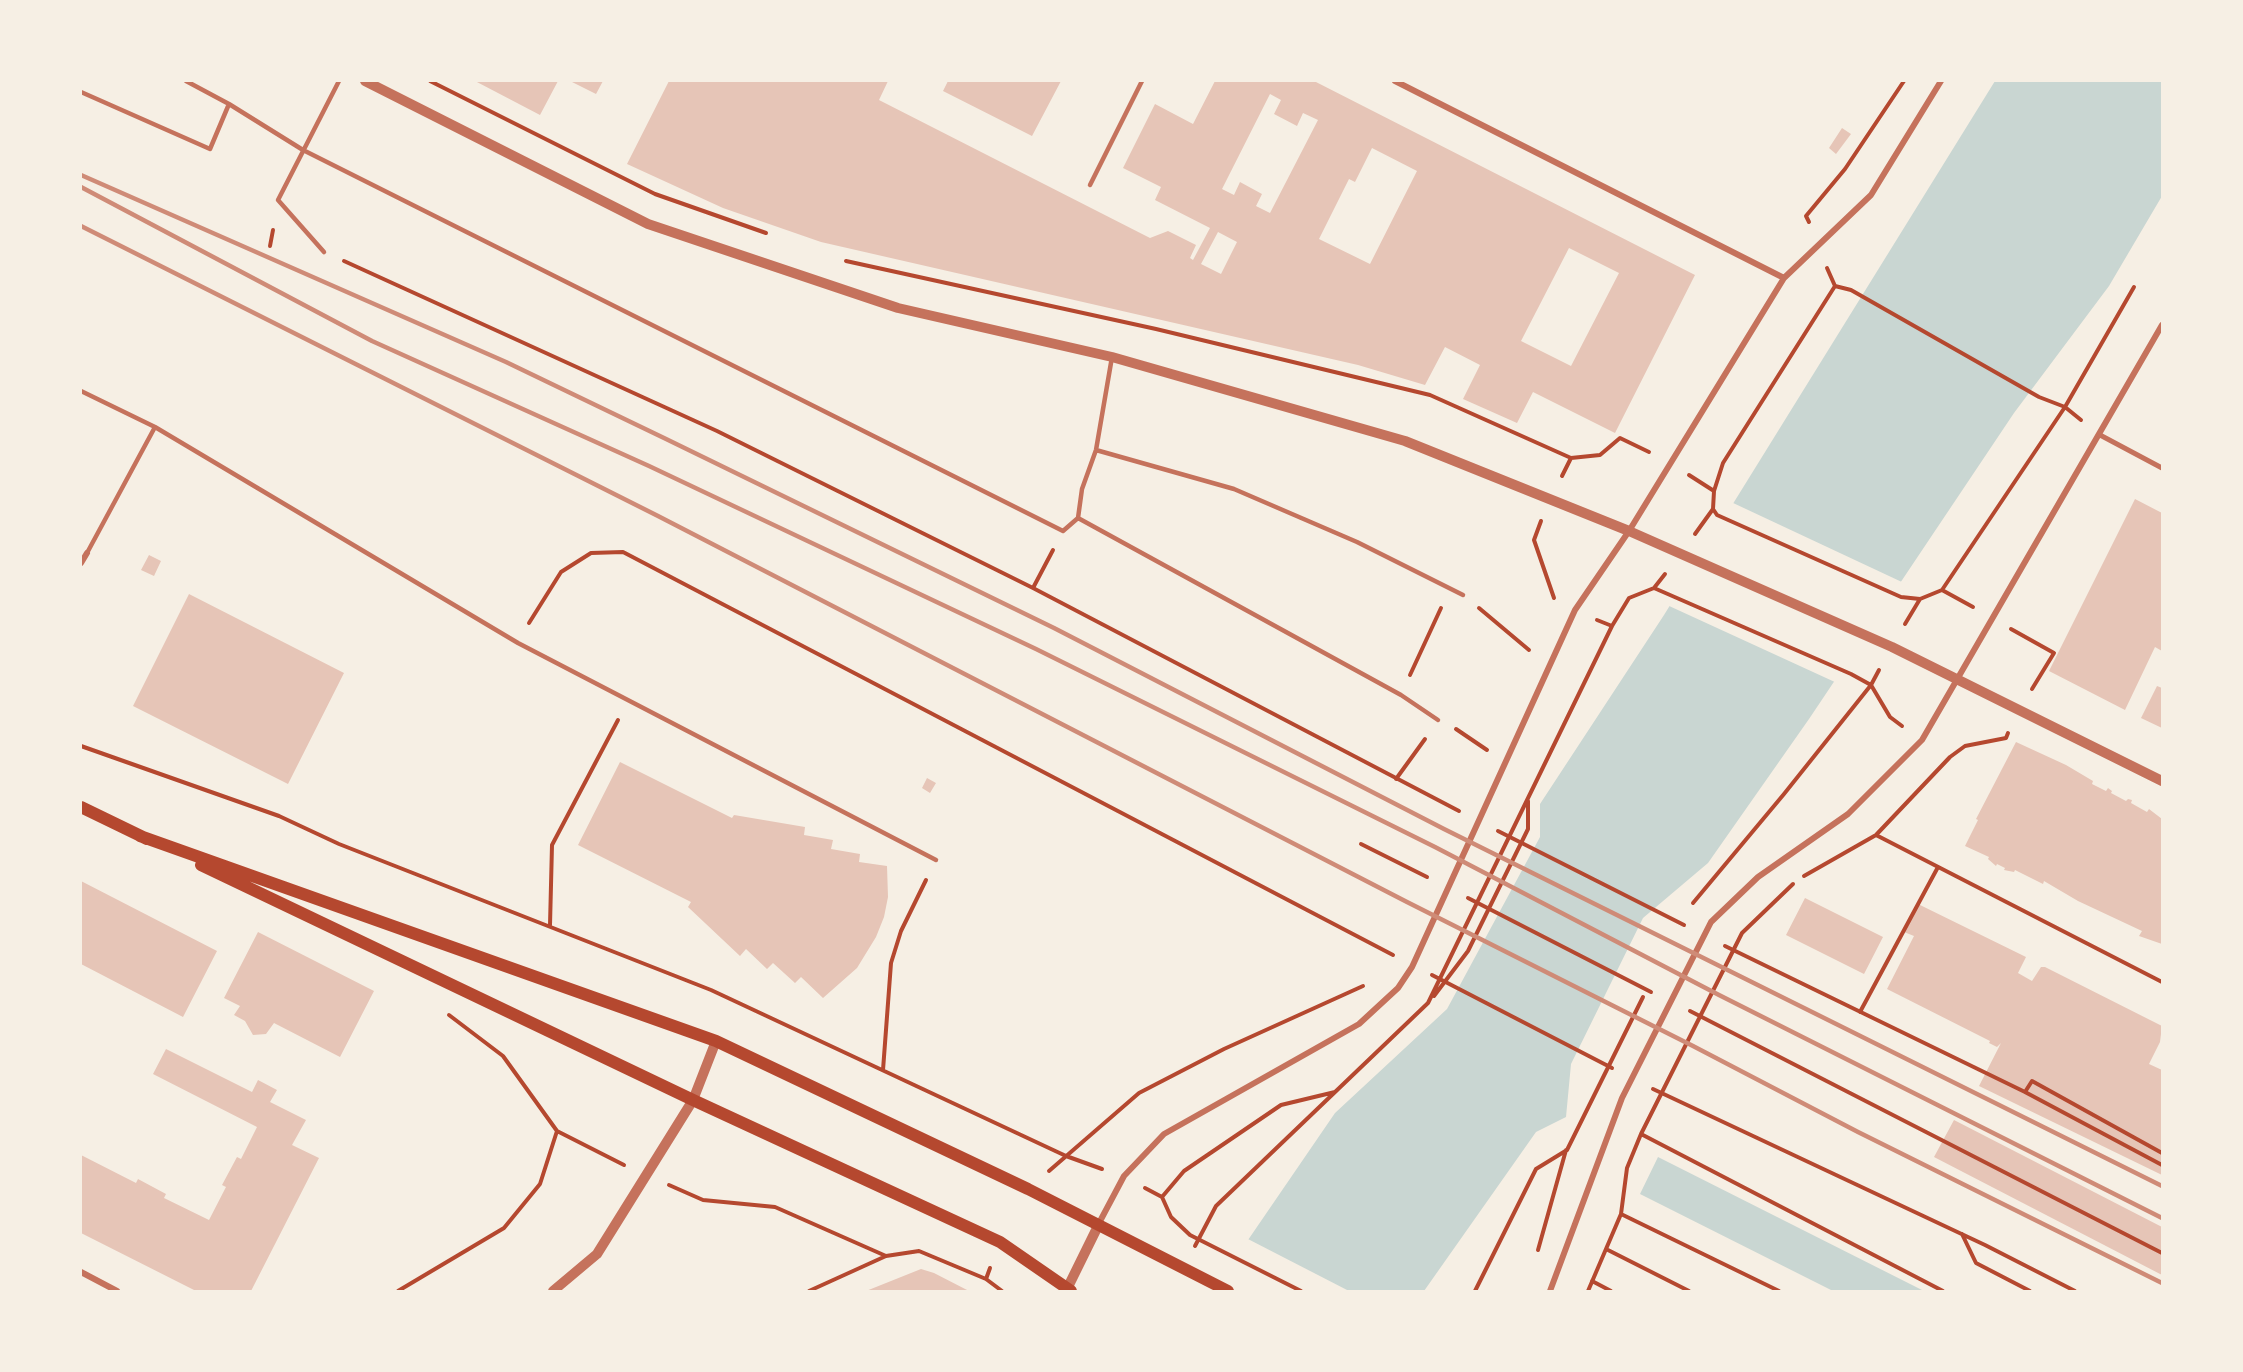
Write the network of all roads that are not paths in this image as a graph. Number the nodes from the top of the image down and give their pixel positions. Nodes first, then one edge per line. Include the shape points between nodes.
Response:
1 (186, 81) edge
2 (339, 81) edge
3 (365, 81) edge
4 (1142, 81) edge
5 (1395, 81) edge
6 (1941, 81) edge
7 (81, 92) edge
8 (229, 104) junction
9 (303, 150) junction
10 (1090, 185) dead end
11 (324, 252) road end
12 (1784, 278) junction
13 (2162, 325) edge
14 (1112, 357) junction
15 (81, 392) edge
16 (155, 427) junction
17 (2100, 435) junction
18 (1096, 450) junction
19 (2162, 468) edge
20 (1078, 518) junction
21 (1629, 531) junction
22 (87, 553) joint
23 (81, 563) edge
24 (1463, 595) road end
25 (1956, 678) junction
26 (1438, 720) road end
27 (2162, 781) edge
28 (81, 807) edge
29 (140, 836) junction
30 (936, 860) road end
31 (716, 1041) junction
32 (693, 1100) junction
33 (1098, 1226) junction
34 (81, 1272) edge
35 (1068, 1290) edge
36 (117, 1291) edge
37 (553, 1291) edge
38 (1228, 1291) edge
39 (1550, 1291) edge

1 - 8 lane
2 - 9 lane
3 - 14 street via 648,224 898,308
4 - 10 lane
5 - 12 street
6 - 12 street via 1871,195
7 - 8 lane via 210,149
8 - 9 lane
9 - 11 lane via 278,200
9 - 20 lane via 1063,531
12 - 21 street
13 - 17 street
14 - 18 lane
14 - 21 street via 1405,441
15 - 16 lane
16 - 22 lane
16 - 30 lane via 518,643
17 - 19 street
17 - 25 street
18 - 20 lane via 1082,489
18 - 24 lane via 1234,489 1357,542
20 - 26 lane via 1401,695
21 - 25 street
21 - 33 street via 1575,610 1412,967 1398,988 1359,1024 1164,1134 1124,1176
22 - 23 street
25 - 27 street
25 - 39 street via 1914,748 1848,813 1758,877 1712,922 1622,1098
28 - 29 main road
29 - 31 main road
29 - 32 main road
31 - 32 street
31 - 33 main road
32 - 35 main road via 1000,1242
32 - 37 street via 597,1254
33 - 35 street
33 - 38 main road
34 - 36 street

